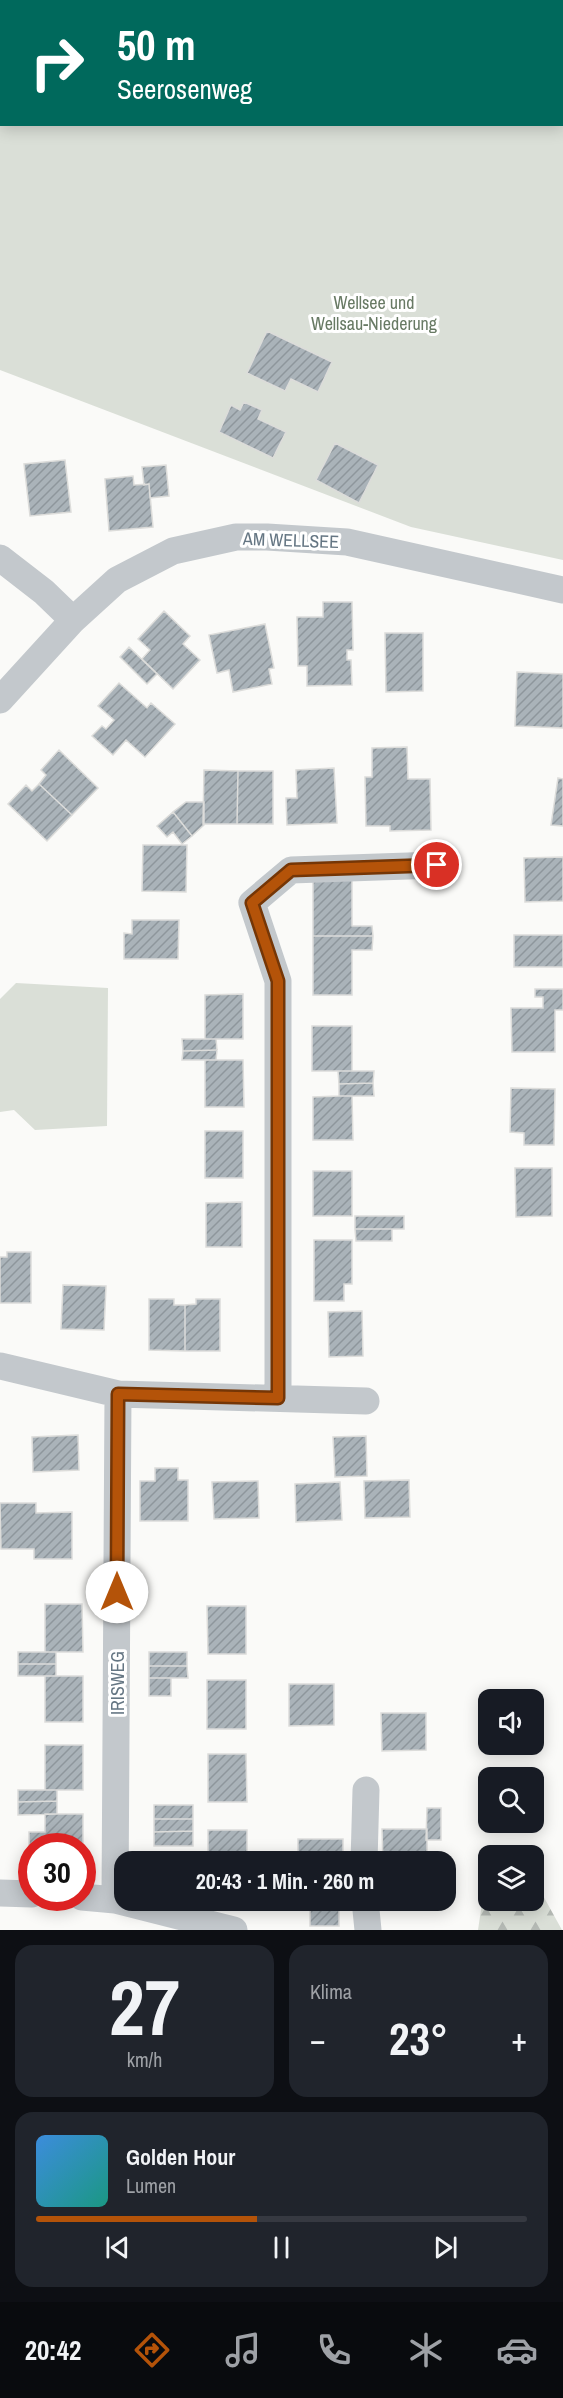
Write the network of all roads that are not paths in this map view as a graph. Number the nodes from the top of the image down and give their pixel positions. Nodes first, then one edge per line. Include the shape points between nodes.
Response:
1 (0, 558) edge
2 (563, 590) edge
3 (73, 620) junction
4 (0, 699) edge
5 (437, 865) dead end
6 (0, 1366) edge
7 (118, 1394) junction
8 (278, 1398) junction
9 (366, 1401) dead end
10 (366, 1790) dead end
11 (116, 1851) edge
12 (364, 1851) edge
13 (0, 1893) edge
14 (18, 1893) edge
15 (96, 1898) edge
16 (114, 1900) edge
17 (159, 1911) edge
18 (366, 1911) edge
19 (234, 1930) edge
20 (368, 1930) edge

1 - 3 street
2 - 3 street, AM WELLSEE via 347,542 236,537 173,550 117,580
3 - 4 street, AM WELLSEE
5 - 8 street via 291,870 252,903 278,981
6 - 7 street
7 - 8 street
7 - 11 street, IRISWEG
8 - 9 street
10 - 12 street
13 - 14 street
15 - 16 street
17 - 19 street
18 - 20 street

